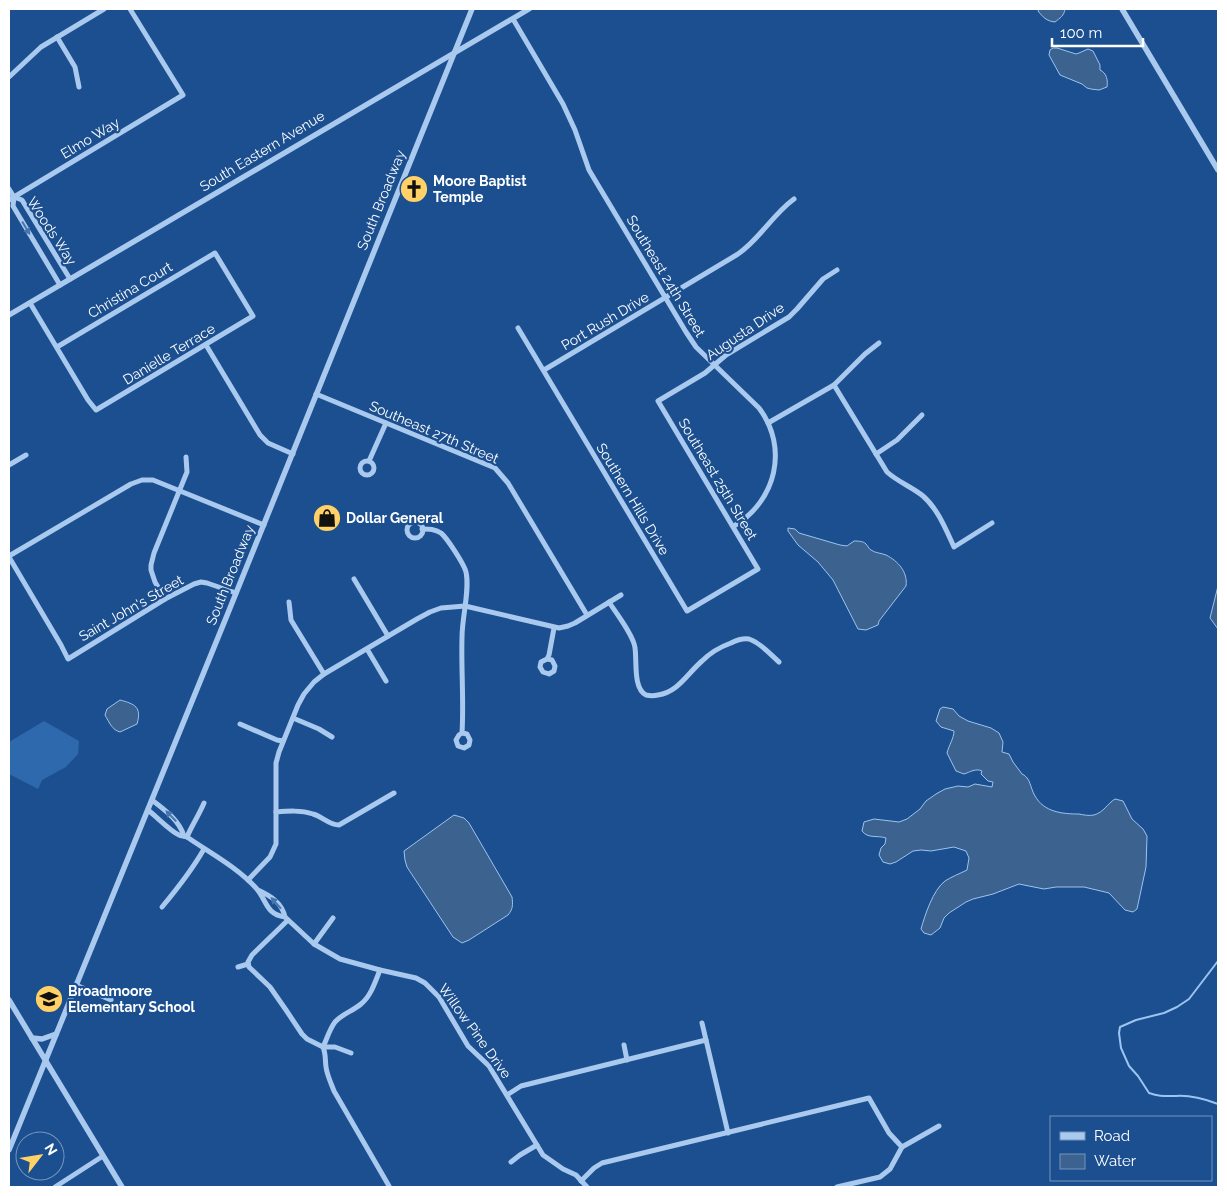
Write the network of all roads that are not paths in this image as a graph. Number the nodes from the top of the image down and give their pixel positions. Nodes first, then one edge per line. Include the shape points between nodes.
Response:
1 (104, 9) edge
2 (130, 9) edge
3 (472, 9) edge
4 (529, 9) edge
5 (1122, 9) edge
6 (512, 19) junction
7 (57, 37) junction
8 (454, 53) junction
9 (9, 77) edge
10 (79, 87) dead end
11 (1218, 170) edge
12 (9, 189) edge
13 (11, 199) edge
14 (794, 199) dead end
15 (837, 270) dead end
16 (70, 280) junction
17 (60, 285) junction
18 (665, 297) junction
19 (30, 303) junction
20 (9, 315) edge
21 (253, 316) joint
22 (518, 328) dead end
23 (879, 343) dead end
24 (206, 346) junction
25 (56, 347) junction
26 (714, 365) junction
27 (544, 370) junction
28 (834, 385) junction
29 (316, 394) junction
30 (658, 401) joint
31 (922, 415) dead end
32 (386, 423) junction
33 (768, 423) junction
34 (293, 454) junction
35 (876, 454) junction
36 (26, 455) dead end
37 (186, 457) dead end
38 (369, 461) dead end
39 (9, 466) edge
40 (179, 491) junction
41 (992, 523) dead end
42 (264, 525) junction
43 (734, 526) junction
44 (422, 529) dead end
45 (9, 557) edge
46 (758, 569) joint
47 (354, 579) dead end
48 (236, 594) junction
49 (621, 595) dead end
50 (165, 599) junction
51 (289, 602) dead end
52 (609, 602) junction
53 (465, 606) junction
54 (587, 615) junction
55 (554, 628) junction
56 (388, 636) junction
57 (367, 649) junction
58 (547, 659) dead end
59 (779, 662) dead end
60 (324, 674) junction
61 (386, 681) dead end
62 (293, 718) junction
63 (240, 724) dead end
64 (462, 734) dead end
65 (332, 737) dead end
66 (283, 742) junction
67 (394, 793) dead end
68 (152, 800) junction
69 (204, 803) dead end
70 (148, 810) junction
71 (276, 812) junction
72 (186, 836) junction
73 (204, 850) junction
74 (248, 880) junction
75 (258, 890) junction
76 (162, 907) dead end
77 (333, 918) dead end
78 (286, 919) junction
79 (314, 944) junction
80 (248, 964) junction
81 (238, 967) dead end
82 (380, 970) junction
83 (76, 985) junction
84 (9, 1000) edge
85 (111, 1000) dead end
86 (15, 1010) junction
87 (9, 1014) edge
88 (702, 1024) dead end
89 (56, 1034) junction
90 (32, 1038) junction
91 (706, 1040) junction
92 (624, 1045) dead end
93 (323, 1047) junction
94 (351, 1053) dead end
95 (45, 1060) junction
96 (627, 1060) junction
97 (506, 1095) junction
98 (939, 1126) dead end
99 (728, 1133) junction
100 (536, 1145) junction
101 (902, 1147) junction
102 (9, 1150) edge
103 (103, 1156) junction
104 (511, 1162) dead end
105 (582, 1181) junction
106 (389, 1186) edge
107 (55, 1187) edge
108 (122, 1187) edge
109 (587, 1187) edge
110 (838, 1187) edge

1 - 7 street
2 - 13 street, Elmo Way via 183,95
3 - 8 street, South Broadway
4 - 6 street, South Eastern Avenue
5 - 11 street
6 - 8 street, South Eastern Avenue
6 - 18 street, Southeast 24th Street via 562,104 589,170
7 - 9 street via 40,47
7 - 10 street via 75,67
8 - 16 street, South Eastern Avenue
8 - 29 street, South Broadway
12 - 13 street, Woods Way
13 - 16 street, Woods Way via 22,200
13 -> 17 street, Woods Way
14 - 18 street, Port Rush Drive via 746,249
15 - 26 street, Augusta Drive via 823,279 789,317
16 - 17 street, South Eastern Avenue
17 - 19 street, South Eastern Avenue
18 - 26 street, Southeast 24th Street via 696,347
18 - 27 street, Port Rush Drive
19 - 20 street, South Eastern Avenue
19 - 25 street
21 - 24 street, Danielle Terrace
21 - 25 street, Christina Court via 215,253
22 - 27 street, Southern Hills Drive
23 - 28 street
24 - 25 street, Danielle Terrace via 96,410
24 - 34 street via 260,435 268,443
26 - 30 street, Augusta Drive
26 - 33 street, Southeast 24th Street via 758,408
27 - 46 street, Southern Hills Drive via 687,611
28 - 33 street
28 - 35 street
29 - 32 street, Southeast 27th Street
29 - 34 street, South Broadway
30 - 43 street, Southeast 25th Street
31 - 35 street via 897,440
32 - 38 street
32 - 54 street, Southeast 27th Street via 496,468
33 - 43 street, Southeast 24th Street via 775,447 773,474 758,504
34 - 42 street, South Broadway
35 - 41 street via 893,477 928,501 954,548
36 - 39 street
37 - 40 street via 187,472
40 - 42 street
40 - 45 street via 153,480 137,481
40 - 50 street via 150,565
42 - 48 street, South Broadway
43 - 46 street, Southeast 25th Street
44 - 53 street via 440,533 464,568
45 - 50 street, Saint John's Street via 68,658
47 - 56 street
48 - 50 street, Saint John's Street via 201,582
48 - 68 street, South Broadway
49 - 52 street
51 - 60 street via 291,620
52 - 54 street
52 - 59 street via 635,644 638,681 648,696 666,694 712,653 739,639 755,642
53 - 55 street
53 - 56 street via 430,612
53 - 64 street
54 - 55 street via 568,626
55 - 58 street
56 - 57 street
57 - 60 street
57 - 61 street
60 - 62 street via 304,694
62 - 65 street
62 - 66 street
63 - 66 street
66 - 71 street via 276,763
67 - 71 street via 339,824 304,812
68 - 70 street, South Broadway
72 -> 68 street, Willow Pine Drive via 170,814
69 - 72 street
70 - 72 street, Willow Pine Drive via 178,835
70 - 83 street, South Broadway
71 - 74 street via 274,850
72 - 73 street, Willow Pine Drive
73 - 74 street, Willow Pine Drive
73 - 76 street
74 - 75 street, Willow Pine Drive
75 - 78 street, Willow Pine Drive via 268,909
78 -> 75 street, Willow Pine Drive via 275,899
77 - 79 street
78 - 79 street, Willow Pine Drive
78 - 80 street via 252,955
79 - 82 street, Willow Pine Drive via 340,959
80 - 81 street
80 - 93 street via 278,997 302,1034
82 - 93 street via 366,999 338,1020
82 - 97 street, Willow Pine Drive via 425,983 439,997 468,1046 489,1066
83 - 85 street
83 - 89 street, South Broadway
84 - 86 street
86 - 87 street
86 - 90 street
88 - 91 street
89 - 90 street via 42,1039
89 - 95 street, South Broadway
90 - 95 street
91 - 96 street
91 - 99 street
92 - 96 street
93 - 94 street
93 - 106 street via 334,1090
95 - 102 street, South Broadway
95 - 103 street
96 - 97 street via 521,1086
97 - 100 street, Willow Pine Drive
98 - 101 street
99 - 101 street via 869,1098
99 - 105 street via 602,1164
100 - 104 street
100 - 105 street, Willow Pine Drive via 543,1155
101 - 110 street via 890,1169 880,1177
103 - 107 street
103 - 108 street
105 - 109 street, Willow Pine Drive

